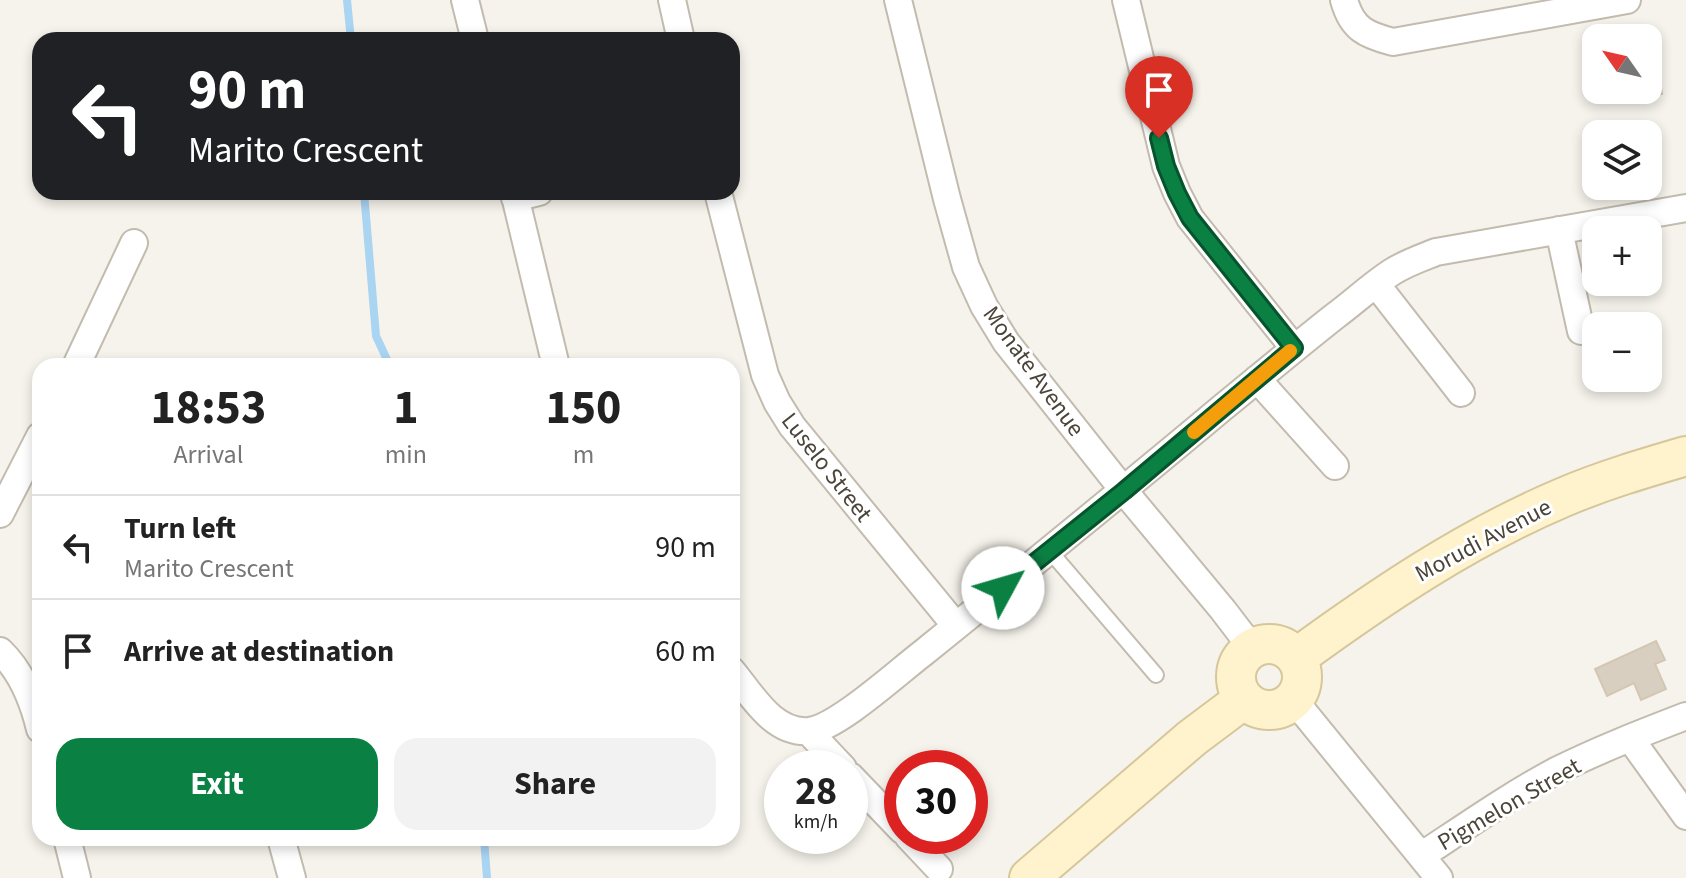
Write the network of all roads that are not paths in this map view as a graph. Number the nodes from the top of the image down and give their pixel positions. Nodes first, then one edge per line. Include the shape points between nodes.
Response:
1 (465, 0) edge
2 (672, 0) edge
3 (898, 0) edge
4 (1126, 0) edge
5 (1344, 0) edge
6 (1627, 0) edge
7 (473, 32) edge
8 (679, 32) edge
9 (524, 200) edge
10 (720, 200) edge
11 (1686, 208) edge
12 (1559, 230) junction
13 (134, 243) dead end
14 (1376, 284) junction
15 (1581, 331) dead end
16 (1294, 348) junction
17 (84, 358) edge
18 (554, 358) edge
19 (1257, 379) junction
20 (1461, 393) dead end
21 (32, 452) edge
22 (1686, 456) edge
23 (1335, 466) dead end
24 (1124, 491) junction
25 (0, 514) edge
26 (1049, 550) junction
27 (956, 626) junction
28 (1252, 648) junction
29 (0, 651) edge
30 (1296, 658) junction
31 (1156, 675) dead end
32 (740, 681) edge
33 (1244, 699) junction
34 (1293, 699) junction
35 (32, 706) edge
36 (1686, 716) edge
37 (808, 731) junction
38 (1630, 738) junction
39 (826, 750) edge
40 (868, 795) edge
41 (884, 811) edge
42 (1686, 816) edge
43 (69, 846) edge
44 (283, 846) edge
45 (925, 854) edge
46 (1421, 856) junction
47 (939, 869) dead end
48 (77, 878) edge
49 (292, 878) edge
50 (1029, 878) edge
51 (1439, 878) edge

1 - 7 street
2 - 8 street
3 - 24 street, Monate Avenue via 966,267 1006,342
4 - 16 street via 1177,193 1190,218
5 - 6 street via 1358,27 1393,42
9 - 18 street
10 - 27 street, Luselo Street via 765,375 777,402
11 - 12 street
12 - 14 street via 1436,252
12 - 15 street
13 - 17 street
14 - 16 street
14 - 20 street
16 - 19 street
19 - 23 street
19 - 24 street
21 - 25 street
22 - 30 street, Morudi Avenue via 1564,497 1495,529 1424,569
24 - 26 street
24 - 28 street, Monate Avenue
26 - 27 street
26 - 31 lane
27 - 37 street via 843,716
28 - 30 street via 1276,644
28 - 33 street via 1236,672
29 - 35 street via 16,668
30 - 34 street via 1302,670
32 - 37 street via 770,717 793,730
33 - 34 street via 1272,710
33 - 50 street
34 - 46 street
36 - 38 street, Pigmelon Street
37 - 39 street
38 - 42 street
38 - 46 street, Pigmelon Street via 1532,784
40 - 41 street
43 - 48 street
44 - 49 street
45 - 47 street
46 - 51 street

